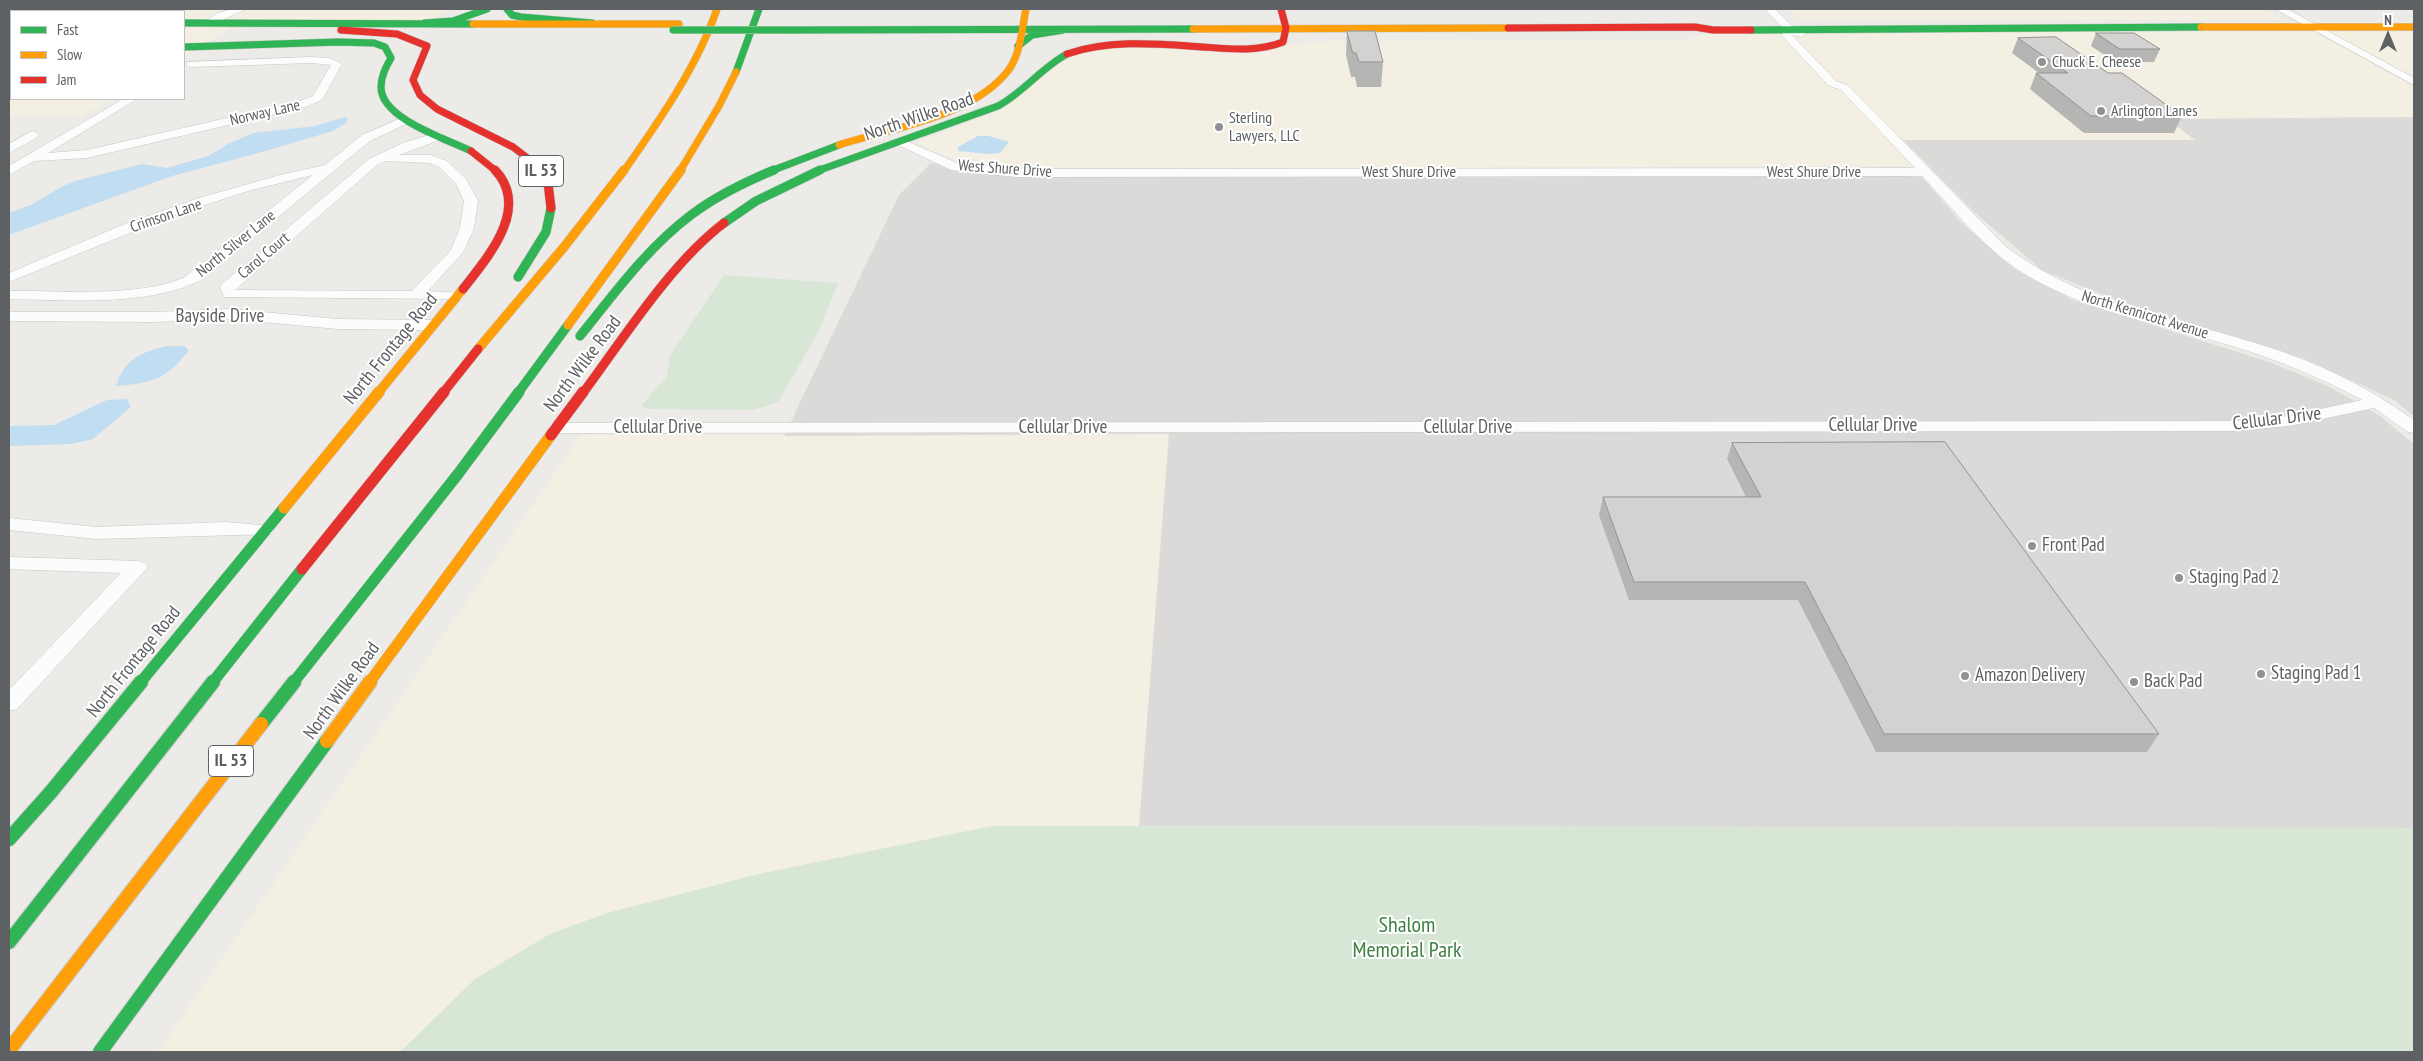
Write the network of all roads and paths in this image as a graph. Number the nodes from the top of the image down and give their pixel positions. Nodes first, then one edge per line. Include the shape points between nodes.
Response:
1 (242, 9) edge
2 (487, 9) edge
3 (507, 9) edge
4 (759, 9) edge
5 (1278, 9) edge
6 (1770, 9) edge
7 (2280, 9) edge
8 (716, 10) edge
9 (1025, 10) edge
10 (185, 23) edge
11 (206, 23) junction
12 (424, 23) junction
13 (592, 23) junction
14 (1247, 24) junction
15 (473, 27) junction
16 (676, 27) junction
17 (1020, 27) junction
18 (1063, 27) junction
19 (1788, 27) junction
20 (2310, 27) junction
21 (2414, 27) edge
22 (1286, 28) junction
23 (1446, 28) junction
24 (189, 29) edge
25 (341, 30) junction
26 (1018, 46) junction
27 (185, 47) edge
28 (214, 47) junction
29 (187, 66) edge
30 (2414, 82) edge
31 (129, 100) edge
32 (406, 120) junction
33 (9, 135) edge
34 (438, 136) junction
35 (900, 142) junction
36 (9, 149) edge
37 (29, 158) junction
38 (381, 158) junction
39 (328, 168) junction
40 (9, 171) edge
41 (1924, 172) junction
42 (9, 278) edge
43 (511, 289) dead end
44 (9, 295) edge
45 (416, 296) junction
46 (458, 296) junction
47 (9, 316) edge
48 (432, 325) junction
49 (574, 343) dead end
50 (457, 355) dead end
51 (544, 378) dead end
52 (2377, 402) junction
53 (421, 418) junction
54 (557, 428) junction
55 (2414, 428) edge
56 (458, 474) junction
57 (9, 524) edge
58 (265, 530) junction
59 (9, 563) edge
60 (9, 703) edge
61 (9, 839) edge
62 (9, 942) edge
63 (9, 1050) edge
64 (100, 1052) edge

1 - 11 street
2 - 12 main road via 453,21
2 - 15 main road
3 - 13 main road via 521,18
4 - 56 main road via 744,57 708,126 644,220
5 - 14 main road via 1268,20
5 - 22 main road
5 - 23 main road via 1292,18 1310,21 1390,22
6 - 19 street, North Kennicott Avenue
7 - 20 street
8 - 53 main road via 691,66 649,135 587,217
9 - 17 main road
9 - 18 main road via 1034,19
10 - 11 main road
11 - 12 main road
11 - 24 main road
12 - 15 main road
13 - 15 main road
13 - 16 main road
14 - 18 main road
14 - 22 main road
15 - 16 main road
15 - 25 main road
16 - 17 main road
17 - 18 main road
17 - 26 main road
18 - 22 main road
18 - 26 main road via 1032,35
19 - 20 main road via 1860,24 1885,28
19 - 23 main road via 1707,24 1694,27
19 - 41 street, North Kennicott Avenue via 1787,35 1832,83 1845,88
20 - 21 main road
20 - 30 street
22 - 23 main road
22 - 35 main road, North Wilke Road via 1283,42 1263,48 1130,44 1077,49 1056,59 1023,92 1001,106
24 - 25 main road, IL 53
25 - 43 main road, IL 53 via 403,35 424,42 426,53 413,75 413,85 418,94 430,105 507,142 522,152 546,178 551,193 549,225
26 - 49 main road via 1007,72 989,90 974,99 926,119 801,159 707,204 664,239
27 - 28 main road, North Frontage Road
28 - 29 street
28 - 32 main road, North Frontage Road via 338,42 374,43 385,47 391,58 380,84 381,96
29 - 37 street, Norway Lane via 311,60 337,64 324,82 318,98 301,105 88,154
31 - 37 street
32 - 34 main road, North Frontage Road
32 - 39 street, North Silver Lane via 366,138
33 - 36 street via 32,135
34 - 38 street, Carol Court
34 - 46 main road, North Frontage Road via 472,152 499,174 509,193 506,220 493,252
35 - 41 street, West Shure Drive via 954,167 1017,173
35 - 54 main road, North Wilke Road via 815,170 778,187 748,204 704,238 664,285
37 - 40 street
38 - 45 street via 413,157 442,164 461,182 471,201 467,228 457,251
38 - 45 street, Carol Court via 226,288 229,294
39 - 42 street, Crimson Lane via 242,190 147,222
39 - 44 street, North Silver Lane via 198,276 181,286 136,294
41 - 52 street, North Kennicott Avenue via 2001,250 2055,284 2119,310 2288,360
45 - 46 street, Carol Court
46 - 48 main road, North Frontage Road
47 - 48 street, Bayside Drive via 154,318 230,314 338,324
48 - 58 main road, North Frontage Road
50 - 53 main road
51 - 56 main road, IL 53
52 - 54 street, Cellular Drive via 2282,422 2232,426
52 - 55 street, North Kennicott Avenue
53 - 62 main road
54 - 64 main road, North Wilke Road
56 - 63 main road, IL 53
57 - 58 street via 97,533 225,528
58 - 61 main road, North Frontage Road
59 - 60 street via 138,567

